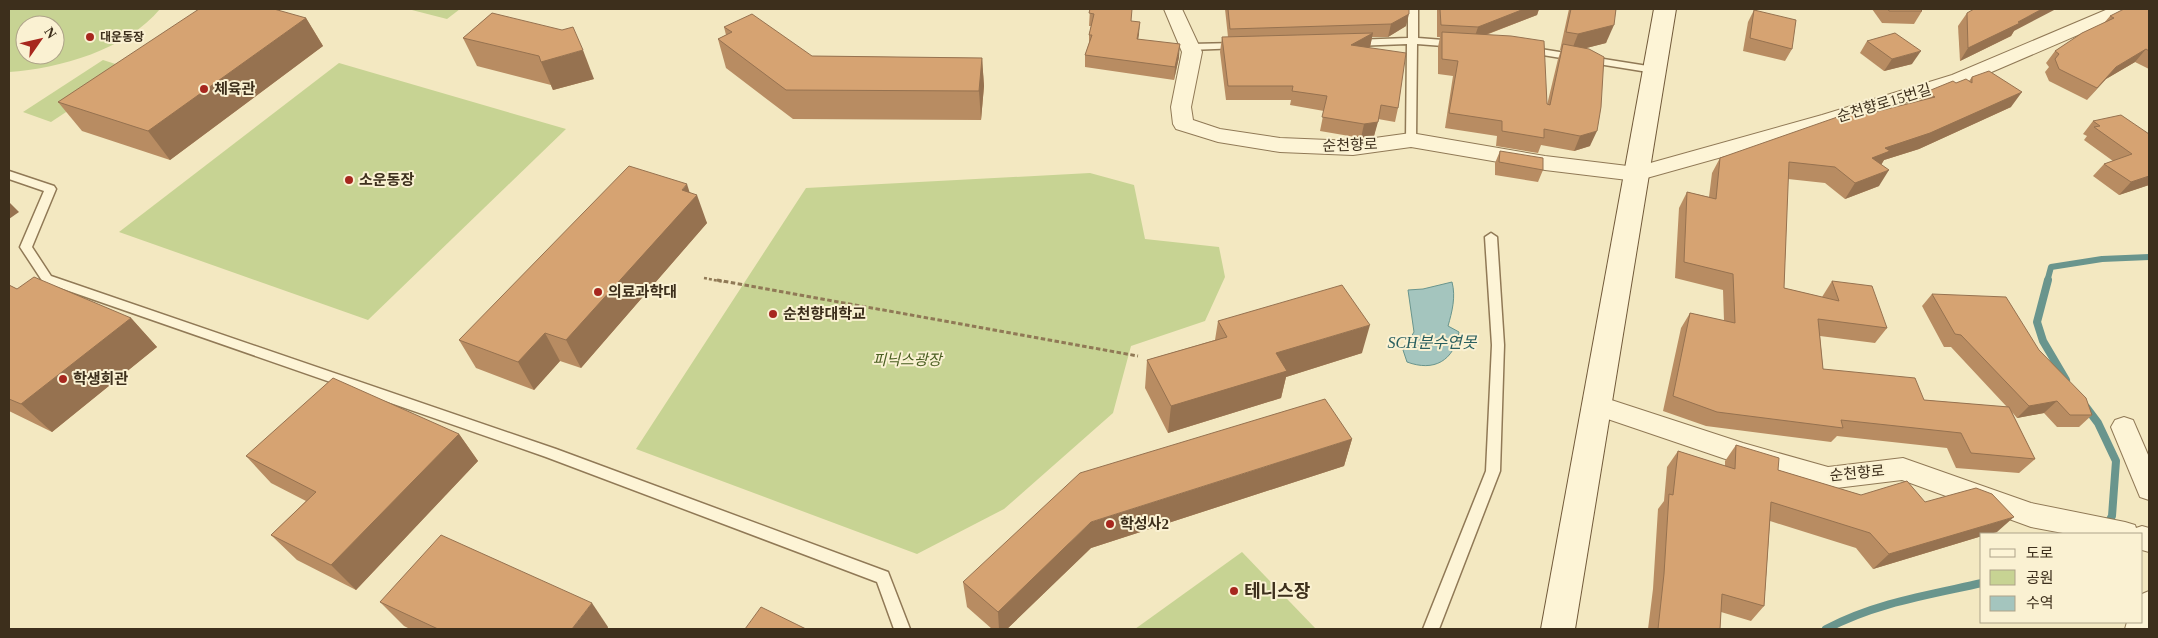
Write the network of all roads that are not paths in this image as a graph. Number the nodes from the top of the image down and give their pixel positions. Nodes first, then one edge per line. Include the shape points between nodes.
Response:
1 (1173, 9) edge
2 (1413, 9) edge
3 (1665, 9) edge
4 (2123, 9) edge
5 (1412, 41) junction
6 (1345, 43) edge
7 (1468, 44) edge
8 (1248, 45) edge
9 (1190, 47) junction
10 (1515, 48) edge
11 (1654, 70) junction
12 (1411, 140) junction
13 (1636, 174) junction
14 (9, 175) edge
15 (1491, 237) dead end
16 (1596, 405) junction
17 (2124, 427) dead end
18 (2149, 489) edge
19 (2120, 533) edge
20 (2149, 604) edge
21 (2143, 621) edge
22 (902, 629) edge
23 (1430, 629) edge
24 (1558, 629) edge

1 - 9 street, 순천향로
2 - 5 lane
3 - 11 main road
4 - 13 street, 순천향로15번길 via 1959,79 1829,120
5 - 6 lane
5 - 7 lane
5 - 12 lane
8 - 9 lane
9 - 12 street, 순천향로 via 1192,52 1181,106 1183,124 1280,145 1353,148
10 - 11 lane
11 - 13 main road
12 - 13 street, 순천향로 via 1545,163
13 - 16 main road
14 - 22 lane via 50,189 26,246 47,279 551,453 883,577
15 - 23 lane via 1498,345 1493,471
16 - 19 street, 순천향로 via 1743,454 1828,478 1903,469 2031,515
16 - 24 main road
17 - 18 street
20 - 21 street

